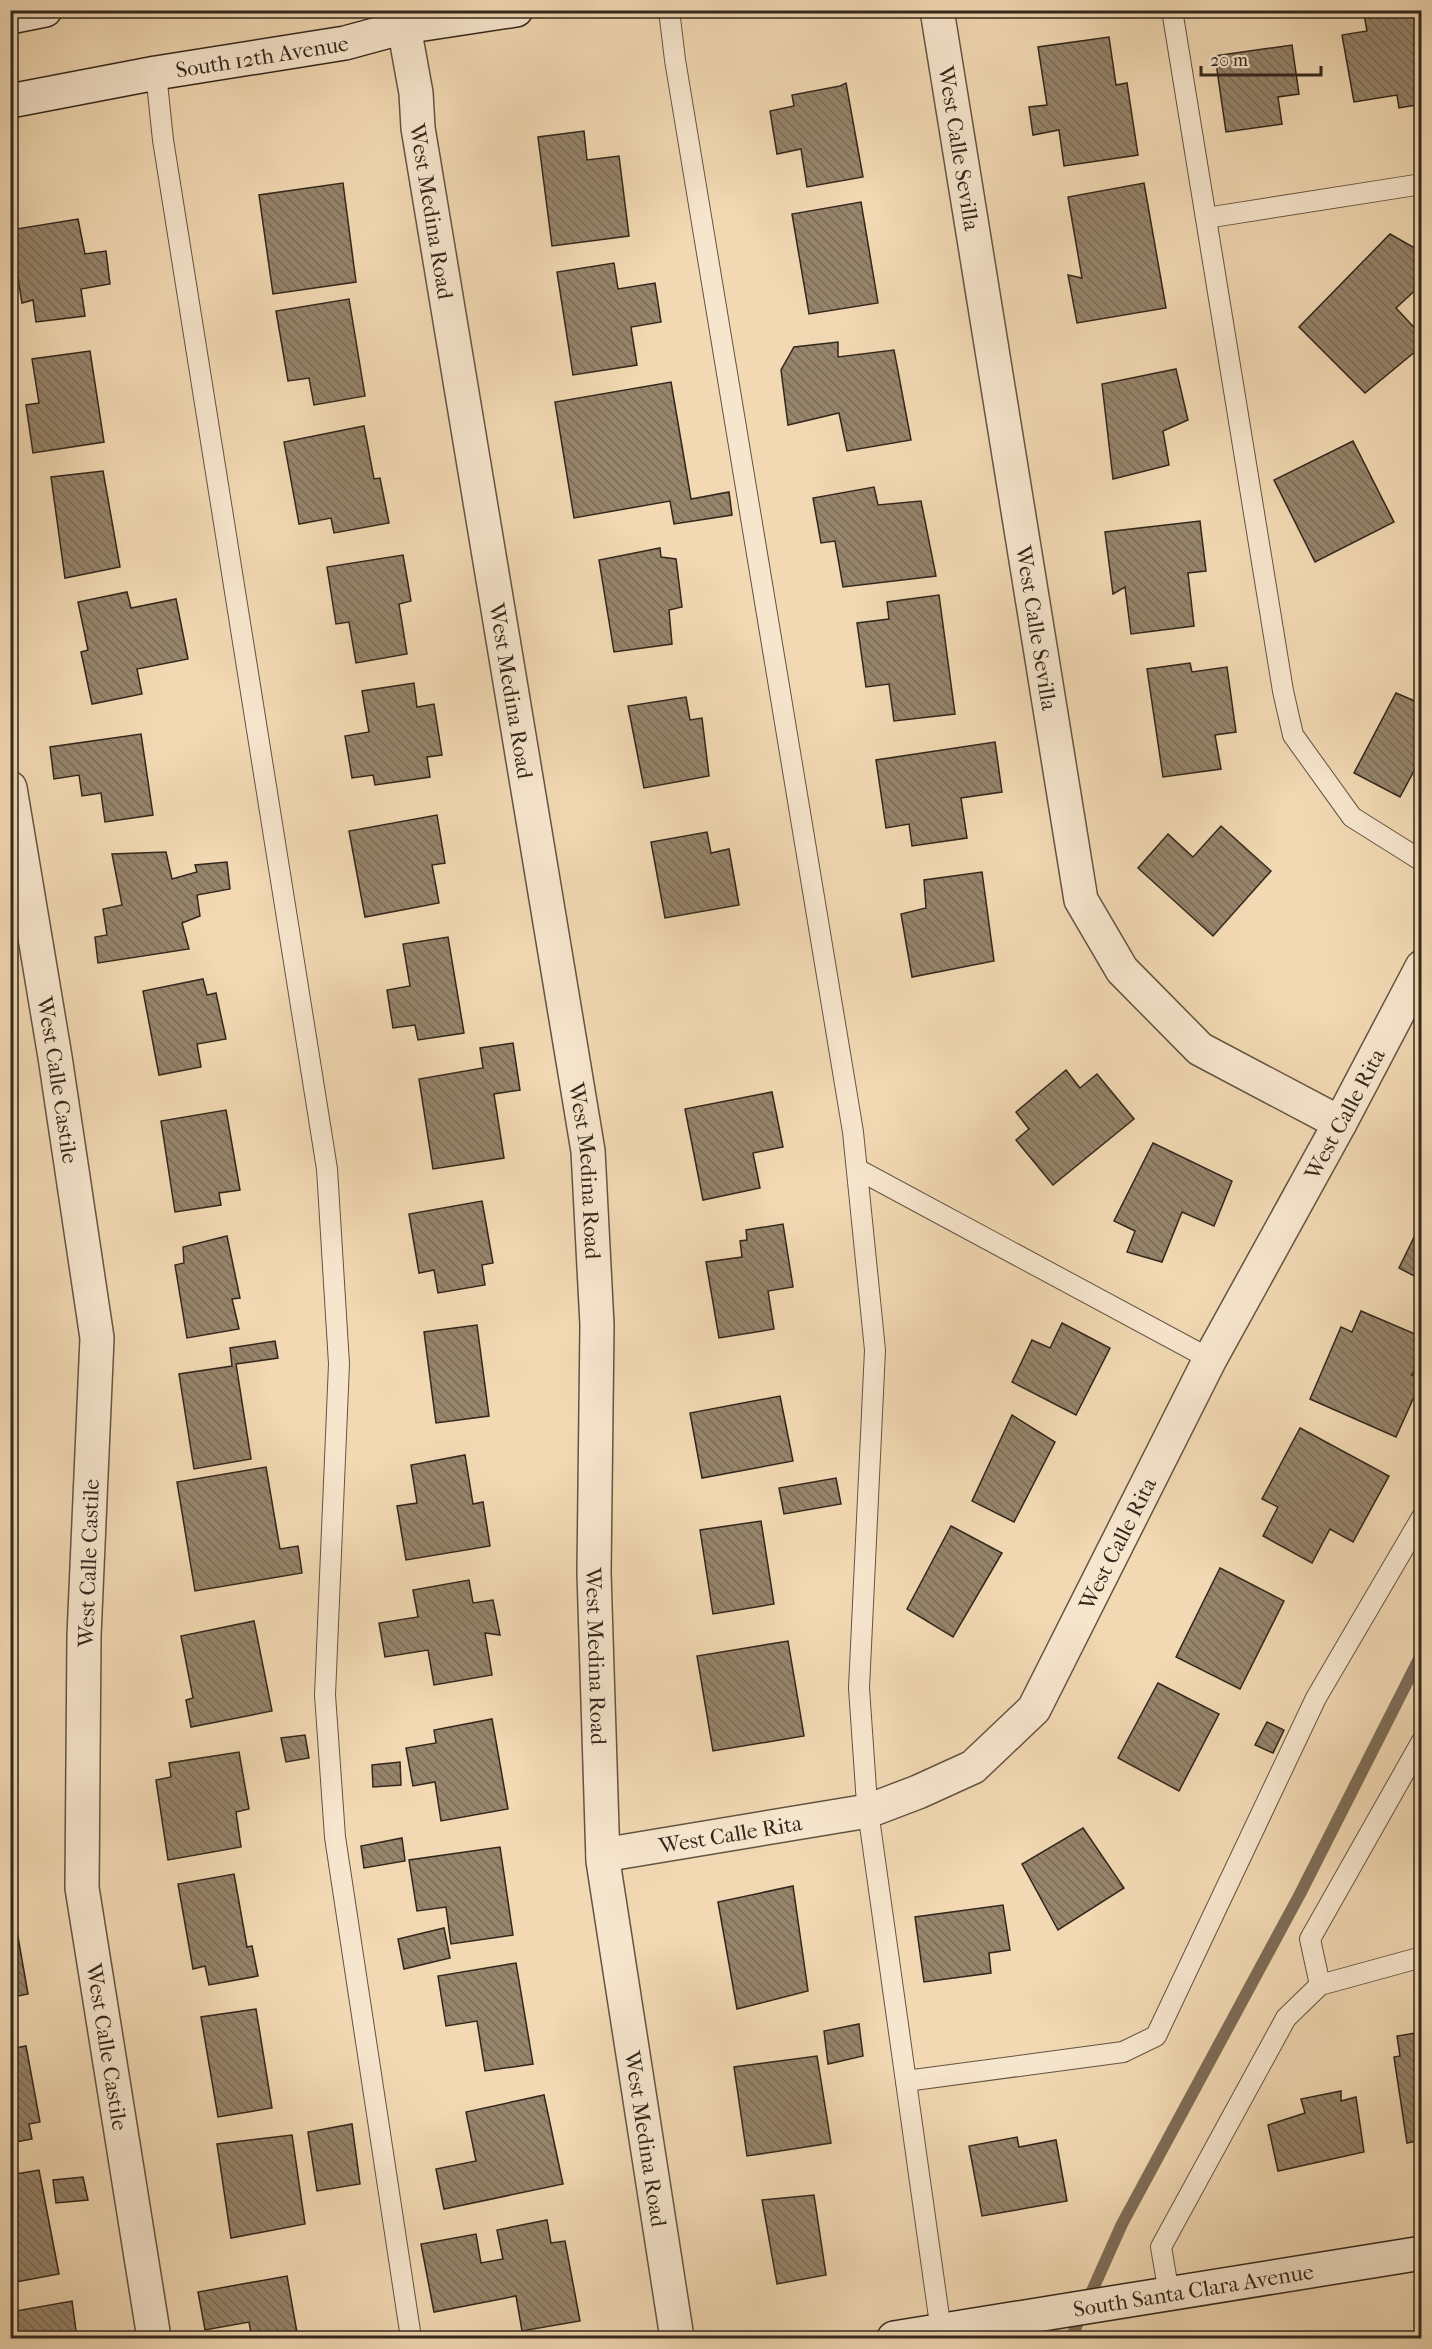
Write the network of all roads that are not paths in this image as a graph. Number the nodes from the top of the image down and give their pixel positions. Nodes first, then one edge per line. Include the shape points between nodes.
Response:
1 (45, 10) edge
2 (516, 10) edge
3 (669, 10) edge
4 (937, 10) edge
5 (1172, 10) edge
6 (10, 17) edge
7 (406, 19) edge
8 (156, 73) junction
9 (10, 101) edge
10 (1422, 184) edge
11 (1206, 218) junction
12 (10, 788) edge
13 (1422, 861) edge
14 (1422, 967) edge
15 (1340, 1123) junction
16 (857, 1169) junction
17 (1210, 1359) junction
18 (1422, 1517) edge
19 (1422, 1741) edge
20 (868, 1811) junction
21 (603, 1855) junction
22 (1422, 1957) edge
23 (1320, 1985) junction
24 (906, 2081) junction
25 (1422, 2253) edge
26 (1169, 2294) junction
27 (941, 2331) junction
28 (154, 2338) edge
29 (411, 2338) edge
30 (677, 2338) edge
31 (894, 2338) edge

1 - 6 street
2 - 7 street, South 12th Avenue
3 - 16 lane
4 - 15 street, West Calle Sevilla via 1081,900 1122,970 1200,1049
5 - 11 lane
7 - 8 street, South 12th Avenue via 345,42
7 - 21 street, West Medina Road via 418,128 588,1151 597,1325 594,1573
8 - 9 street, South 12th Avenue
8 - 29 lane via 163,140 327,1169 339,1364 325,1695 334,1825
10 - 11 lane
11 - 13 lane via 1293,735 1352,816
12 - 28 street, West Calle Castile via 97,1338 84,1636 82,1888
14 - 15 street, West Calle Rita
15 - 17 street, West Calle Rita
16 - 17 lane
16 - 20 lane via 875,1350 859,1688
17 - 20 street, West Calle Rita via 1034,1709 973,1767
18 - 24 lane via 1316,1698 1156,2036 1123,2052
19 - 23 lane via 1310,1939
20 - 21 street, West Calle Rita
20 - 24 lane
21 - 30 street, West Medina Road
22 - 23 lane
23 - 26 lane via 1286,2018 1161,2247
24 - 27 lane
25 - 26 street, South Santa Clara Avenue
26 - 27 street, South Santa Clara Avenue
27 - 31 street, South Santa Clara Avenue

